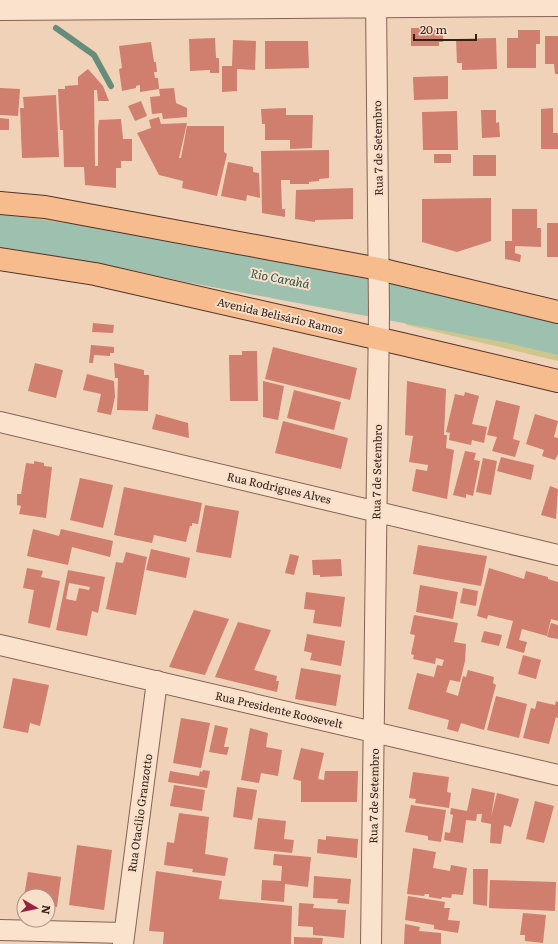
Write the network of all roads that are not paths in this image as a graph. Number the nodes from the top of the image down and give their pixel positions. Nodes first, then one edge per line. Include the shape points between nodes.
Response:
1 (376, 4) edge
2 (558, 6) edge
3 (0, 10) edge
4 (0, 203) edge
5 (0, 259) edge
6 (379, 278) junction
7 (558, 312) edge
8 (378, 338) junction
9 (558, 381) edge
10 (0, 422) edge
11 (376, 512) junction
12 (558, 555) edge
13 (0, 644) edge
14 (157, 681) junction
15 (374, 732) junction
16 (558, 775) edge
17 (0, 930) edge
18 (123, 938) edge
19 (371, 944) edge

1 - 2 street
1 - 3 street
1 - 6 street, Rua 7 de Setembro
4 - 6 main road via 67,211
5 - 8 main road, Avenida Belisário Ramos via 95,274
6 - 7 main road
6 - 8 street, Rua 7 de Setembro
8 - 9 main road, Avenida Belisário Ramos
8 - 11 street, Rua 7 de Setembro
10 - 11 street, Rua Rodrigues Alves
11 - 12 street, Rua Rodrigues Alves
11 - 15 street, Rua 7 de Setembro
13 - 14 street, Rua Presidente Roosevelt
14 - 15 street, Rua Presidente Roosevelt
14 - 18 street, Rua Otacílio Granzotto
15 - 16 street, Rua Presidente Roosevelt
15 - 19 street, Rua 7 de Setembro
17 - 18 street

